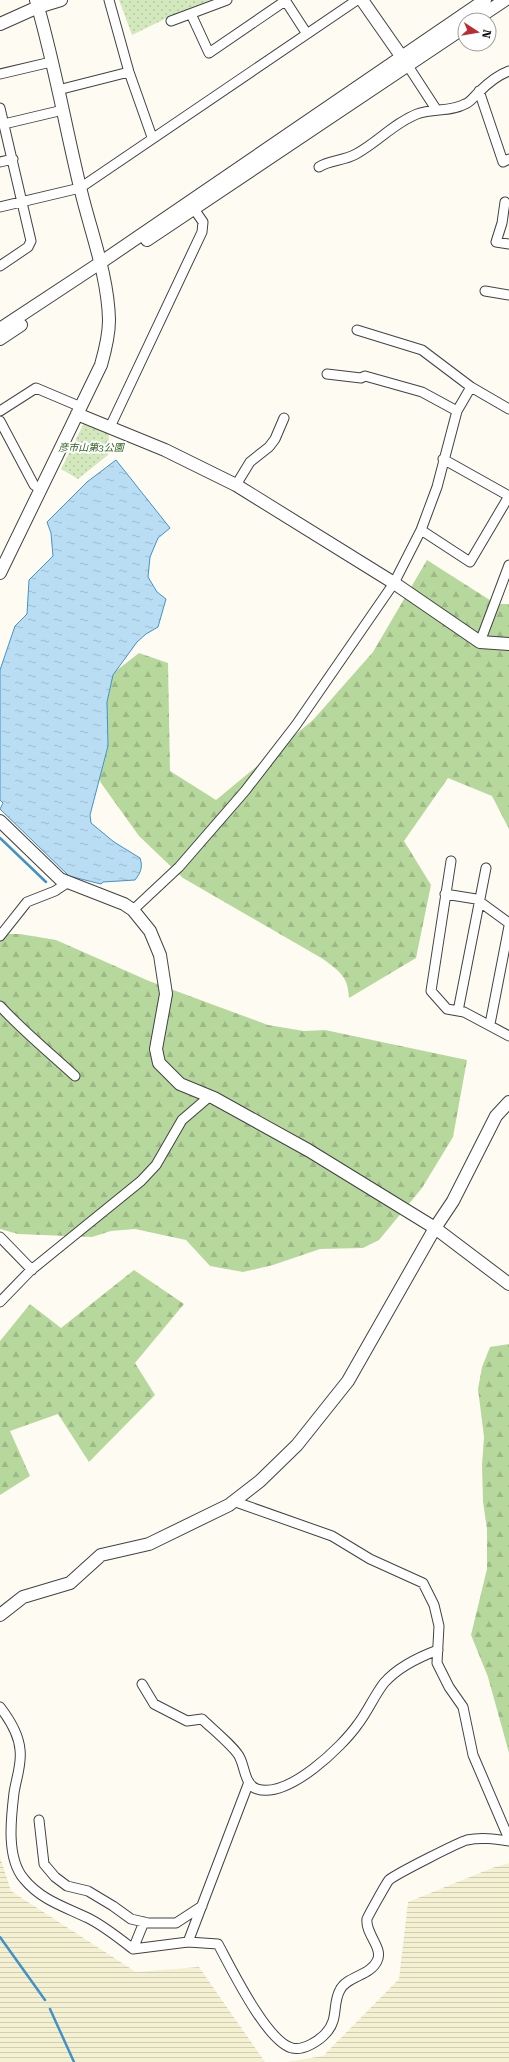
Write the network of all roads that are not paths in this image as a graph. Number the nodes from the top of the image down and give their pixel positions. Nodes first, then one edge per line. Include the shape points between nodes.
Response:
1 (61, 0) edge
2 (109, 0) edge
3 (227, 0) edge
4 (285, 0) edge
5 (358, 0) edge
6 (362, 0) edge
7 (485, 0) edge
8 (504, 0) edge
9 (37, 3) edge
10 (487, 12) edge
11 (191, 14) junction
12 (171, 22) dead end
13 (0, 24) edge
14 (457, 32) edge
15 (307, 34) junction
16 (52, 62) junction
17 (405, 62) junction
18 (509, 71) edge
19 (128, 72) junction
20 (0, 74) edge
21 (58, 90) junction
22 (479, 91) junction
23 (0, 108) edge
24 (436, 109) junction
25 (63, 110) junction
26 (4, 124) junction
27 (152, 137) junction
28 (13, 159) junction
29 (509, 159) edge
30 (0, 162) edge
31 (319, 167) dead end
32 (80, 188) junction
33 (23, 202) junction
34 (505, 202) dead end
35 (0, 207) edge
36 (194, 209) junction
37 (509, 244) edge
38 (0, 266) edge
39 (100, 267) junction
40 (485, 291) dead end
41 (509, 295) edge
42 (0, 329) edge
43 (357, 330) dead end
44 (0, 339) edge
45 (327, 374) dead end
46 (471, 387) junction
47 (509, 409) edge
48 (79, 410) junction
49 (457, 411) junction
50 (0, 412) edge
51 (284, 418) dead end
52 (0, 421) edge
53 (110, 427) junction
54 (443, 459) junction
55 (236, 485) junction
56 (41, 489) junction
57 (509, 496) edge
58 (420, 530) junction
59 (509, 565) edge
60 (1, 570) edge
61 (394, 583) junction
62 (480, 642) junction
63 (509, 644) edge
64 (0, 821) edge
65 (451, 861) dead end
66 (486, 868) dead end
67 (67, 883) junction
68 (445, 894) junction
69 (480, 902) junction
70 (133, 910) junction
71 (509, 923) edge
72 (509, 926) edge
73 (0, 936) edge
74 (0, 1006) edge
75 (458, 1011) junction
76 (490, 1024) junction
77 (509, 1036) edge
78 (75, 1076) dead end
79 (210, 1096) junction
80 (509, 1102) edge
81 (435, 1228) junction
82 (0, 1238) edge
83 (32, 1270) junction
84 (509, 1284) edge
85 (0, 1302) edge
86 (233, 1501) junction
87 (0, 1615) edge
88 (438, 1650) junction
89 (142, 1684) dead end
90 (0, 1707) edge
91 (249, 1782) junction
92 (39, 1820) dead end
93 (509, 1840) edge
94 (202, 1906) junction
95 (144, 1922) junction
96 (188, 1942) junction
97 (133, 1949) junction

1 - 9 street
2 - 19 street
3 - 11 street
4 - 11 street via 209,53
4 - 15 street
5 - 15 street
6 - 17 street
7 - 17 street
8 - 10 street
9 - 13 street
9 - 16 street
11 - 12 street
14 - 17 street
15 - 27 street
16 - 20 street
16 - 21 street
17 - 24 street
17 - 36 street
17 - 39 street
18 - 22 street
19 - 21 street
19 - 27 street
21 - 25 street
22 - 24 street via 467,104
22 - 29 street via 503,162
23 - 26 street
24 - 31 street via 400,122 356,154
25 - 26 street
25 - 32 street
26 - 28 street
27 - 32 street
28 - 30 street
28 - 33 street
32 - 33 street
32 - 39 street
33 - 35 street
33 - 38 street via 31,243
34 - 37 street via 496,242
36 - 39 street
36 - 53 street via 203,222 202,232
39 - 42 street
39 - 44 street
39 - 48 street via 108,304 108,336 101,365
40 - 41 street
43 - 46 street via 422,350
45 - 49 street via 361,378 365,376 422,392
46 - 47 street
46 - 49 street
48 - 50 street via 36,388
48 - 53 street
48 - 56 street
49 - 54 street
51 - 55 street via 275,439 250,462
52 - 56 street via 34,485
53 - 55 street via 165,450
54 - 57 street
54 - 58 street via 437,487
55 - 61 street
56 - 60 street
57 - 58 street via 470,562
58 - 61 street
59 - 62 street
61 - 62 street
61 - 70 street via 296,725 249,785 178,867
62 - 63 street
64 - 67 street via 53,874
65 - 68 street
66 - 69 street
67 - 70 street via 104,895
67 - 73 street via 55,891 27,902
68 - 69 street via 476,899
68 - 75 street via 431,991 447,1009
69 - 71 street
69 - 75 street
70 - 79 street via 150,931 160,955 166,994 156,1050 159,1063 180,1084
72 - 76 street
74 - 78 street via 15,1023
75 - 76 street
76 - 77 street
79 - 81 street via 308,1150
79 - 83 street via 182,1120 156,1165 140,1181
80 - 81 street via 496,1116 453,1201
81 - 84 street
81 - 86 street via 348,1381 297,1445 260,1481
82 - 83 street
83 - 85 street
86 - 87 street via 149,1544 101,1555 70,1583 23,1597
86 - 88 street via 332,1536 370,1559 423,1583 434,1605 439,1626
88 - 91 street via 420,1657 385,1683 358,1725 308,1774 269,1790 257,1789
88 - 93 street via 437,1663 463,1707 473,1755
89 - 91 street via 154,1704 187,1721 202,1719 240,1757
90 - 97 street via 11,1722 20,1751 12,1825 16,1866 22,1877 44,1897 109,1930
91 - 94 street
92 - 95 street via 44,1864 55,1877 67,1886 88,1891 131,1919
93 - 96 street via 465,1840 388,1880 367,1919 370,1936 378,1950 377,1962 340,1989 335,2020 326,2034 304,2049 292,2048 280,2042 267,2029 218,1944
94 - 95 street via 176,1923
94 - 96 street
95 - 97 street
96 - 97 street

